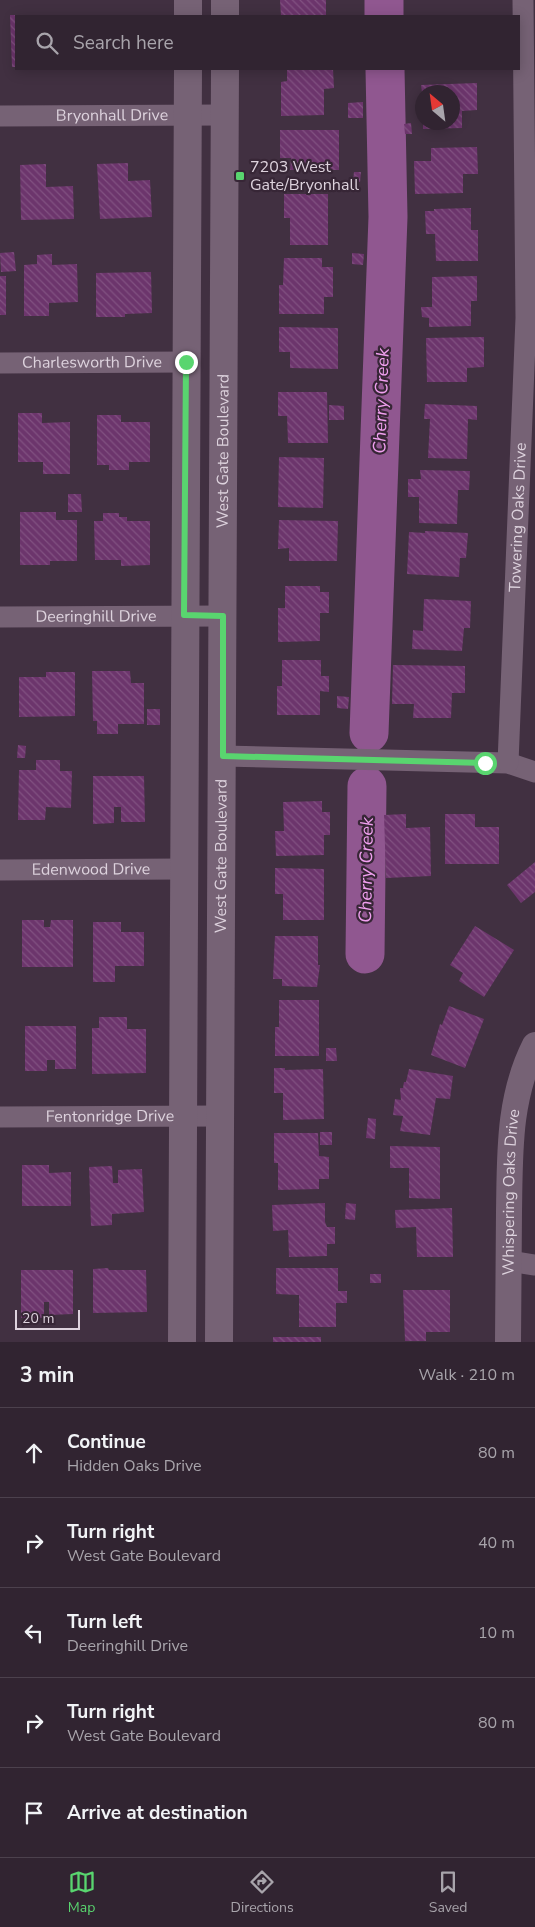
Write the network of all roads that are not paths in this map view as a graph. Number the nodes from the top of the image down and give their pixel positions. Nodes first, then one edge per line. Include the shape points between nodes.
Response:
1 (188, 0) edge
2 (225, 0) edge
3 (523, 0) edge
4 (188, 15) edge
5 (225, 15) edge
6 (188, 70) edge
7 (225, 70) edge
8 (224, 115) junction
9 (0, 116) edge
10 (188, 116) junction
11 (530, 318) edge
12 (186, 362) junction
13 (0, 363) edge
14 (184, 615) junction
15 (223, 616) junction
16 (0, 617) edge
17 (223, 756) junction
18 (508, 763) junction
19 (535, 772) edge
20 (183, 869) junction
21 (0, 870) edge
22 (535, 1045) edge
23 (182, 1116) junction
24 (220, 1116) junction
25 (0, 1117) edge
26 (509, 1261) junction
27 (535, 1265) edge
28 (182, 1342) edge
29 (219, 1342) edge
30 (508, 1342) edge

1 - 4 main road
2 - 5 main road
3 - 11 street, Towering Oaks Drive
6 - 10 main road
7 - 8 main road, West Gate Boulevard
8 - 10 street, Bryonhall Drive
8 - 15 main road, West Gate Boulevard
9 - 10 street, Bryonhall Drive
10 - 12 main road
11 - 18 street, Towering Oaks Drive
12 - 13 street, Charlesworth Drive
12 - 14 main road
14 - 15 street, Deeringhill Drive
14 - 16 street, Deeringhill Drive
14 - 20 main road
15 - 17 main road, West Gate Boulevard
17 - 18 street
17 - 24 main road, West Gate Boulevard
18 - 19 street
20 - 21 street, Edenwood Drive
20 - 23 main road
22 - 26 street, Whispering Oaks Drive via 514,1106 510,1141
23 - 24 street, Fentonridge Drive
23 - 25 street, Fentonridge Drive
23 - 28 main road
24 - 29 main road, West Gate Boulevard
26 - 27 street
26 - 30 street, Whispering Oaks Drive

